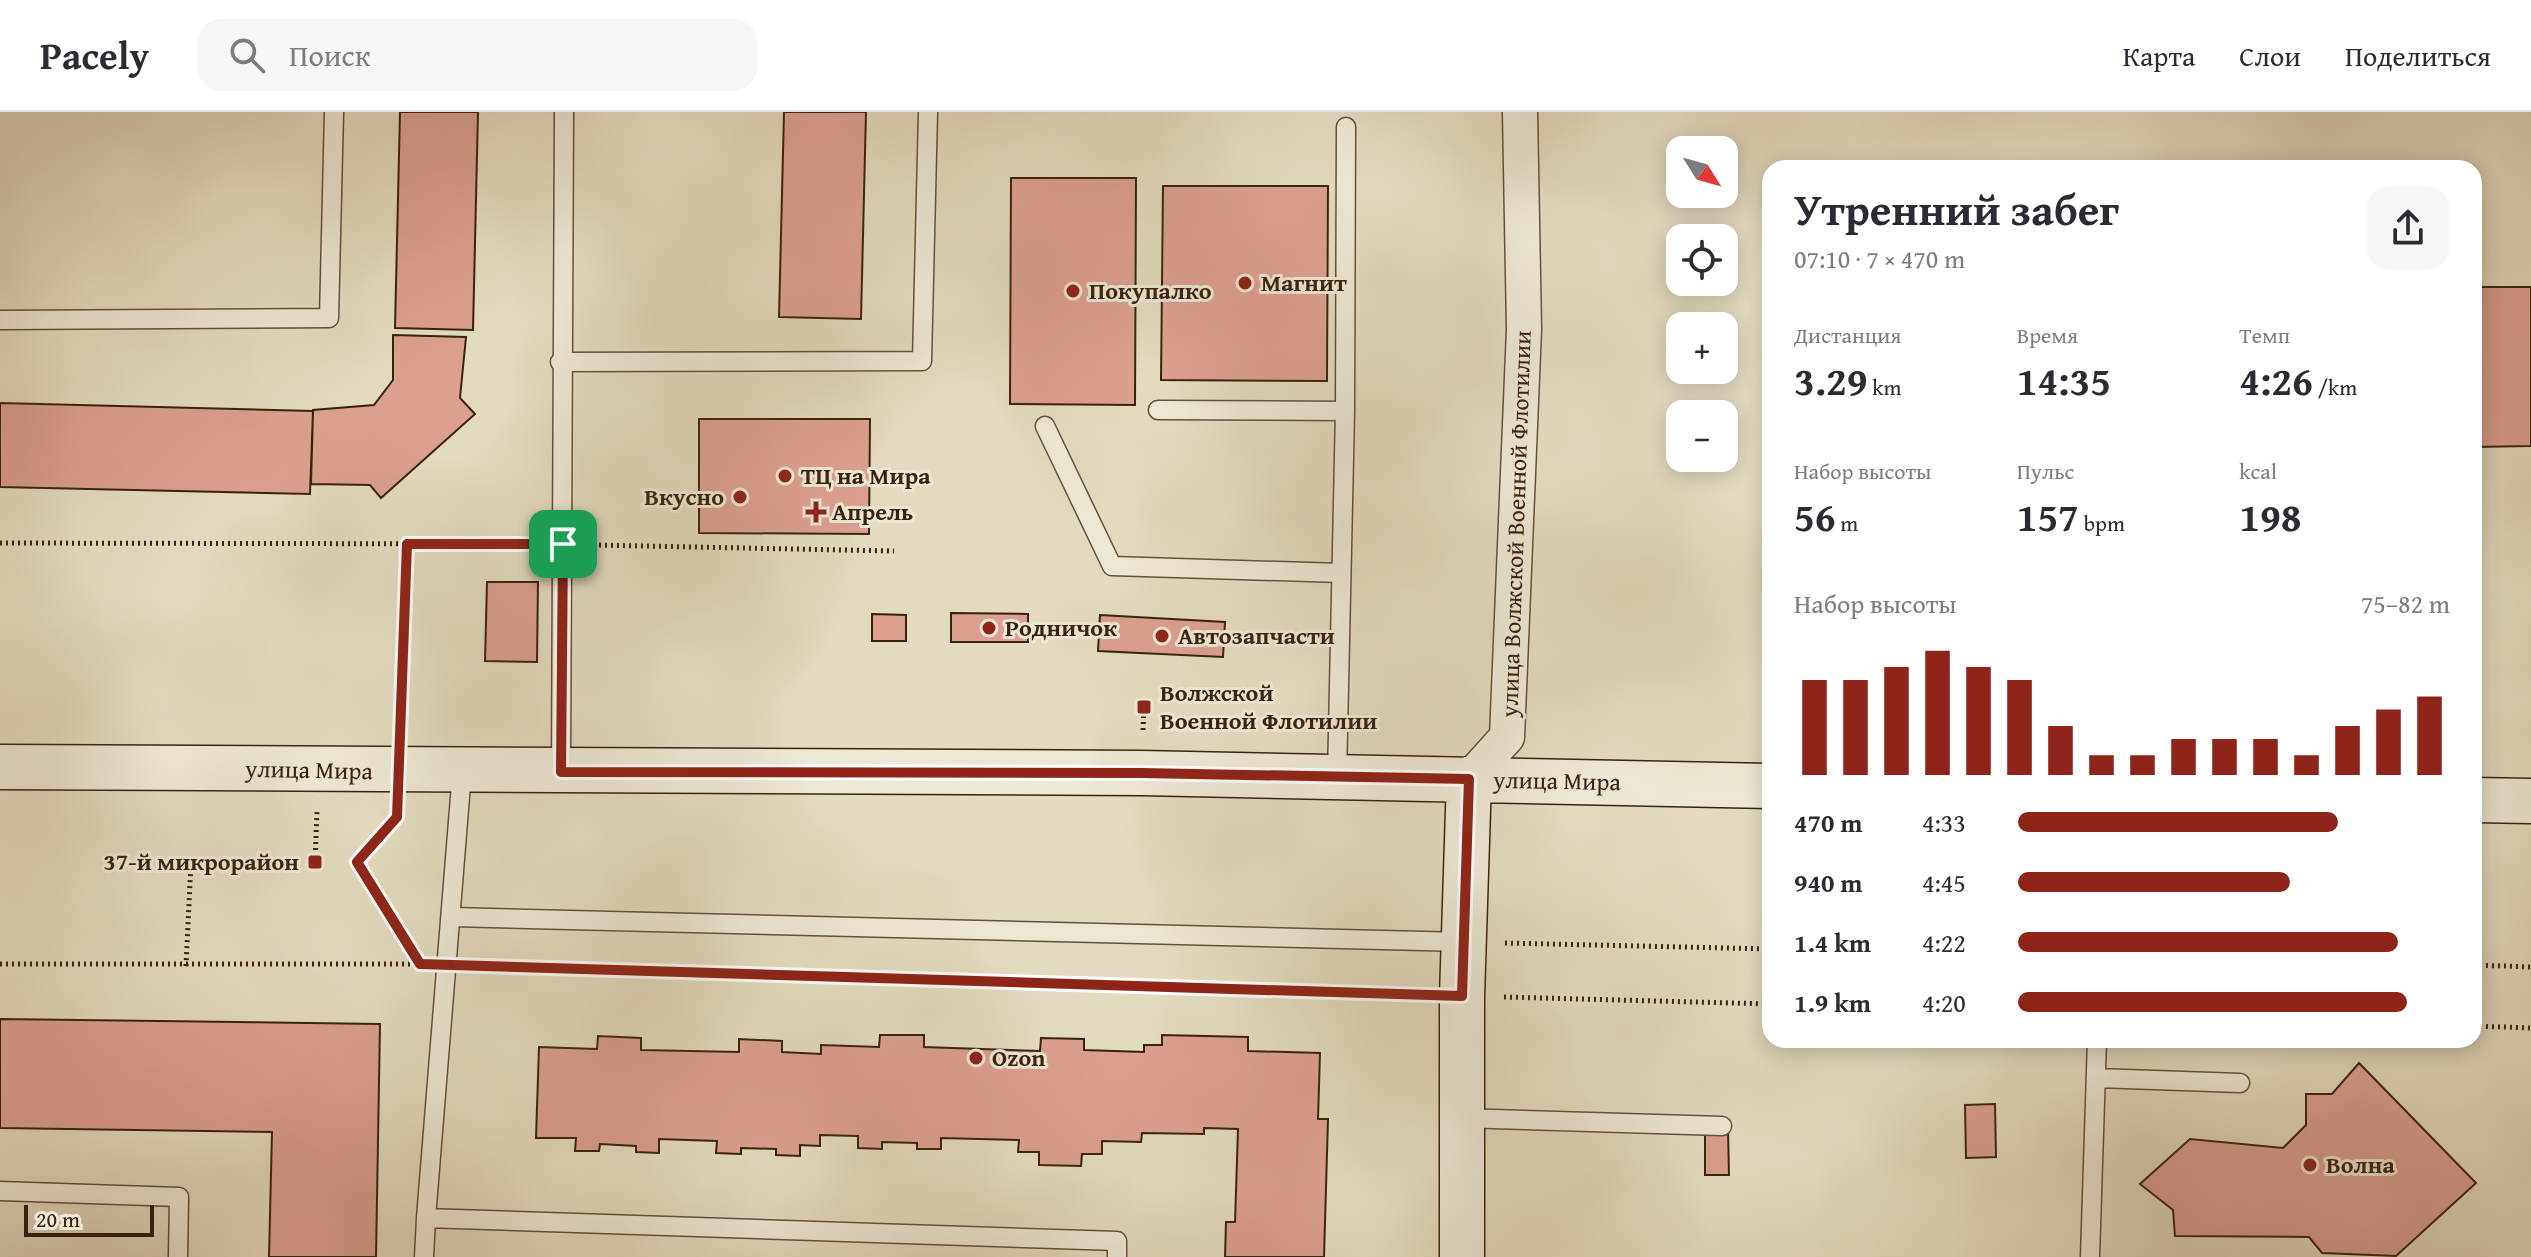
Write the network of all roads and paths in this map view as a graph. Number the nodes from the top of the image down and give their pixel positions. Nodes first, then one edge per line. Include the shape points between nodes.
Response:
1 (334, 112) edge
2 (564, 112) edge
3 (928, 112) edge
4 (1520, 112) edge
5 (1346, 127) dead end
6 (0, 320) edge
7 (560, 362) junction
8 (1158, 410) dead end
9 (1345, 411) junction
10 (1045, 426) dead end
11 (0, 543) edge
12 (407, 544) junction
13 (563, 544) junction
14 (894, 551) dead end
15 (1341, 573) junction
16 (0, 767) edge
17 (399, 771) junction
18 (462, 772) junction
19 (561, 772) junction
20 (1337, 778) junction
21 (1469, 779) junction
22 (1762, 786) edge
23 (2482, 800) edge
24 (2531, 801) edge
25 (264, 862) dead end
26 (452, 917) junction
27 (1464, 942) junction
28 (1762, 949) edge
29 (0, 964) edge
30 (2482, 965) edge
31 (186, 966) junction
32 (446, 967) junction
33 (2531, 967) edge
34 (1462, 996) junction
35 (1762, 1004) edge
36 (2482, 1026) edge
37 (2531, 1028) edge
38 (2097, 1048) edge
39 (2097, 1078) junction
40 (2240, 1083) dead end
41 (1460, 1118) junction
42 (1722, 1126) dead end
43 (0, 1191) edge
44 (426, 1218) junction
45 (178, 1257) edge
46 (424, 1257) edge
47 (1117, 1257) edge
48 (1462, 1257) edge
49 (2090, 1257) edge

1 - 6 lane via 329,318
2 - 7 lane
3 - 7 lane via 922,361
4 - 21 street, улица Волжской Военной Флотилии via 1524,329 1507,737
5 - 9 lane
7 - 13 lane
8 - 9 lane
9 - 15 lane
10 - 15 lane via 1112,566
11 - 12 path
12 - 13 path
12 - 17 path
13 - 14 path
13 - 19 lane
15 - 20 lane
16 - 17 street, улица Мира
17 - 18 street, улица Мира
17 - 31 path via 397,817 357,862 420,964
18 - 19 street, улица Мира
18 - 26 lane
19 - 20 street, улица Мира
20 - 21 street, улица Мира
21 - 22 street, улица Мира
21 - 27 street
23 - 24 street
25 - 31 path via 191,862
26 - 27 lane
26 - 32 lane
27 - 28 path
27 - 34 street
29 - 31 path
30 - 33 path
32 - 34 path
32 - 44 lane
34 - 35 path
34 - 41 street
36 - 37 path
38 - 39 lane
39 - 40 lane
39 - 49 lane
41 - 42 lane
41 - 48 street
43 - 45 lane via 179,1197
44 - 46 lane
44 - 47 lane via 1117,1241

